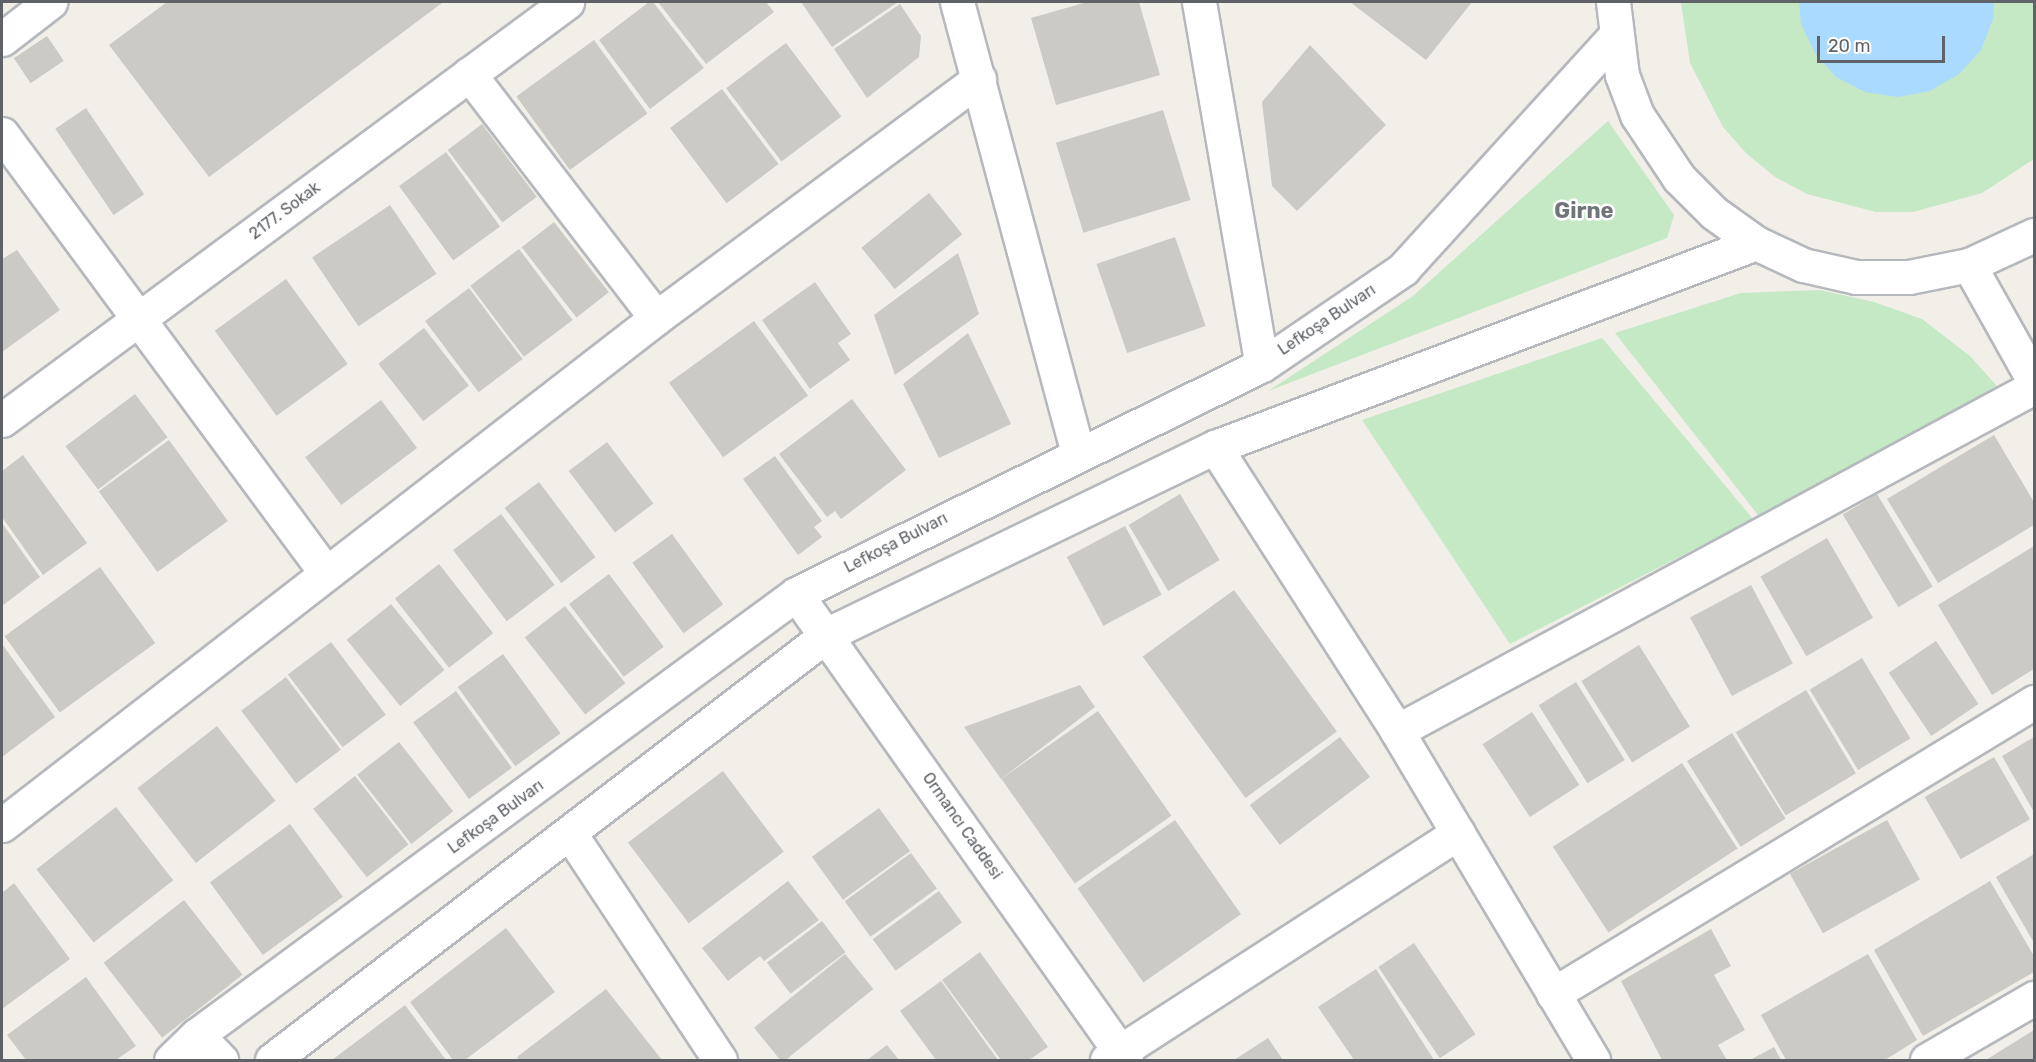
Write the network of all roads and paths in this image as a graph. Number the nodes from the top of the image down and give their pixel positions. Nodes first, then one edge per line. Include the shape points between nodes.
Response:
1 (50, 2) edge
2 (567, 2) edge
3 (957, 2) edge
4 (1199, 2) edge
5 (1613, 2) edge
6 (1615, 36) junction
7 (2, 39) edge
8 (469, 74) junction
9 (979, 79) junction
10 (2, 134) edge
11 (2034, 235) edge
12 (1756, 243) junction
13 (1969, 265) junction
14 (141, 318) junction
15 (656, 318) junction
16 (1262, 365) junction
17 (2034, 381) edge
18 (2034, 387) edge
19 (2, 420) edge
20 (1215, 447) junction
21 (1078, 453) junction
22 (326, 573) junction
23 (796, 594) junction
24 (828, 634) junction
25 (2034, 702) edge
26 (1397, 731) junction
27 (2, 825) edge
28 (1458, 833) junction
29 (571, 835) junction
30 (1553, 994) junction
31 (2034, 998) edge
32 (197, 1035) junction
33 (1118, 1058) edge
34 (171, 1060) edge
35 (221, 1060) edge
36 (272, 1060) edge
37 (720, 1060) edge
38 (1593, 1060) edge
39 (1927, 1060) edge

1 - 7 street
2 - 8 street, 2177. Sokak
3 - 9 street
4 - 16 street
5 - 6 street
6 - 12 street via 1637,116 1656,148 1714,213
6 - 16 street, Lefkoşa Bulvarı via 1403,268
8 - 14 street, 2177. Sokak
8 - 15 street
9 - 15 street
9 - 21 street
10 - 14 street
11 - 13 street
12 - 13 street via 1803,265 1856,277 1909,277
12 - 20 street
13 - 17 street
14 - 19 street, 2177. Sokak
14 - 22 street
15 - 22 street
16 - 21 street, Lefkoşa Bulvarı
18 - 26 street
20 - 24 street
20 - 26 street
21 - 23 street, Lefkoşa Bulvarı
22 - 27 street
23 - 24 street, Ormancı Caddesi
23 - 32 street, Lefkoşa Bulvarı
24 - 29 street
24 - 33 street, Ormancı Caddesi
25 - 30 street
26 - 28 street
28 - 30 street
28 - 33 street
29 - 36 street
29 - 37 street
30 - 38 street
31 - 39 street
32 - 34 street, Lefkoşa Bulvarı
32 - 35 street

